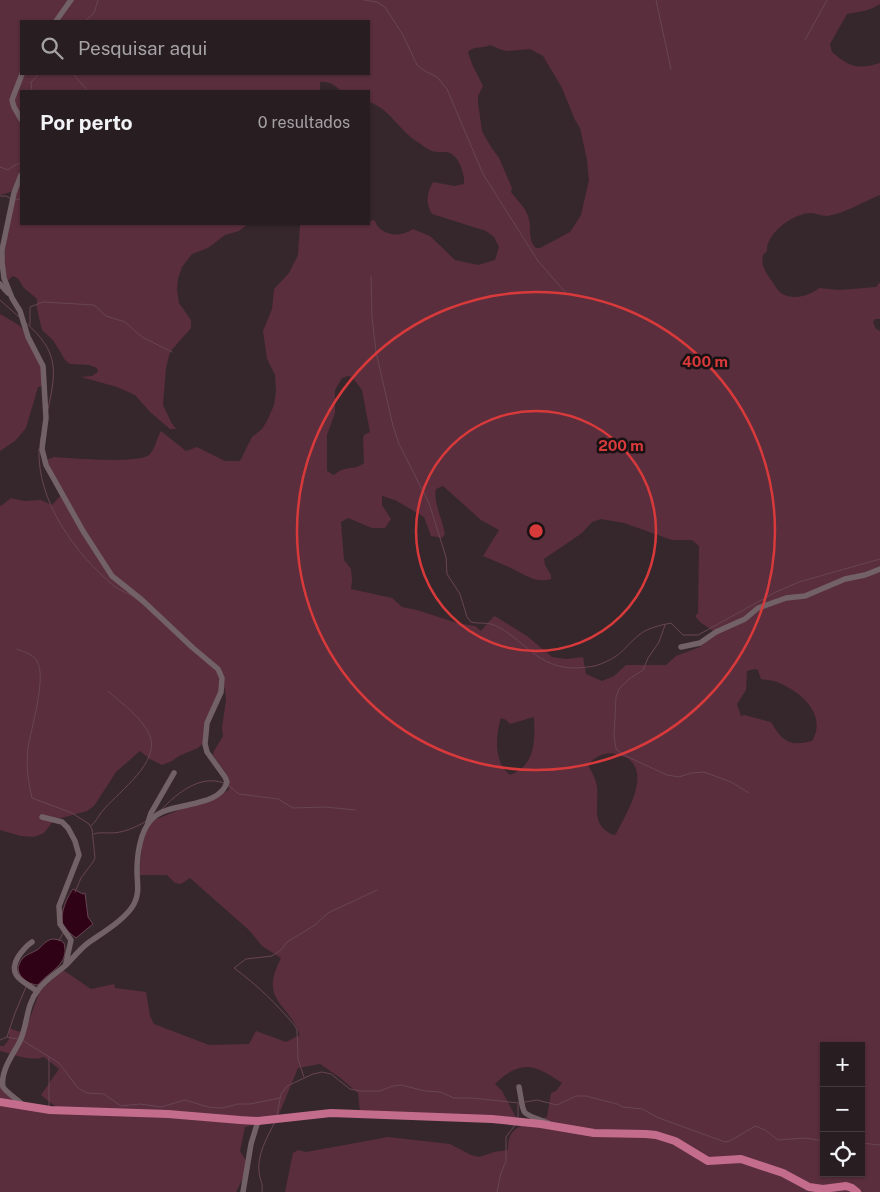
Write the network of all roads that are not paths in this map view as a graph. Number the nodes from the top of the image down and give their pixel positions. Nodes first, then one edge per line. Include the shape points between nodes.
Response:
1 (71, 0) edge
2 (57, 20) edge
3 (22, 75) edge
4 (20, 116) edge
5 (20, 178) edge
6 (0, 284) edge
7 (12, 298) junction
8 (880, 569) edge
9 (681, 647) dead end
10 (174, 773) dead end
11 (42, 817) dead end
12 (146, 829) junction
13 (32, 942) dead end
14 (65, 966) junction
15 (37, 991) junction
16 (0, 1078) edge
17 (519, 1087) dead end
18 (0, 1102) edge
19 (24, 1106) junction
20 (258, 1121) junction
21 (555, 1126) junction
22 (243, 1192) edge
23 (857, 1192) edge

1 - 2 street
3 - 4 street via 12,100
5 - 7 street via 2,250 3,271
6 - 7 street
7 - 12 street via 43,366 46,418 42,449 48,470 112,576 221,674 221,692 207,722 205,744 207,752 225,776 226,785 210,799 160,813
8 - 9 street via 844,579 805,596 786,598 758,608 745,620 716,632 700,643
10 - 12 street via 150,815
11 - 14 street via 62,822 68,828 79,855 59,906 60,924 71,939
12 - 14 street via 138,854 138,893 134,904 123,917 78,950
13 - 15 street via 22,950 14,969
14 - 15 street
15 - 16 street via 21,1037
16 - 19 street via 4,1088
17 - 21 street via 525,1114
18 - 19 main road
19 - 20 main road
20 - 21 main road via 330,1112 492,1119
20 - 22 street
21 - 23 main road via 594,1134 656,1135 680,1144 708,1161 741,1159 814,1188 846,1186

